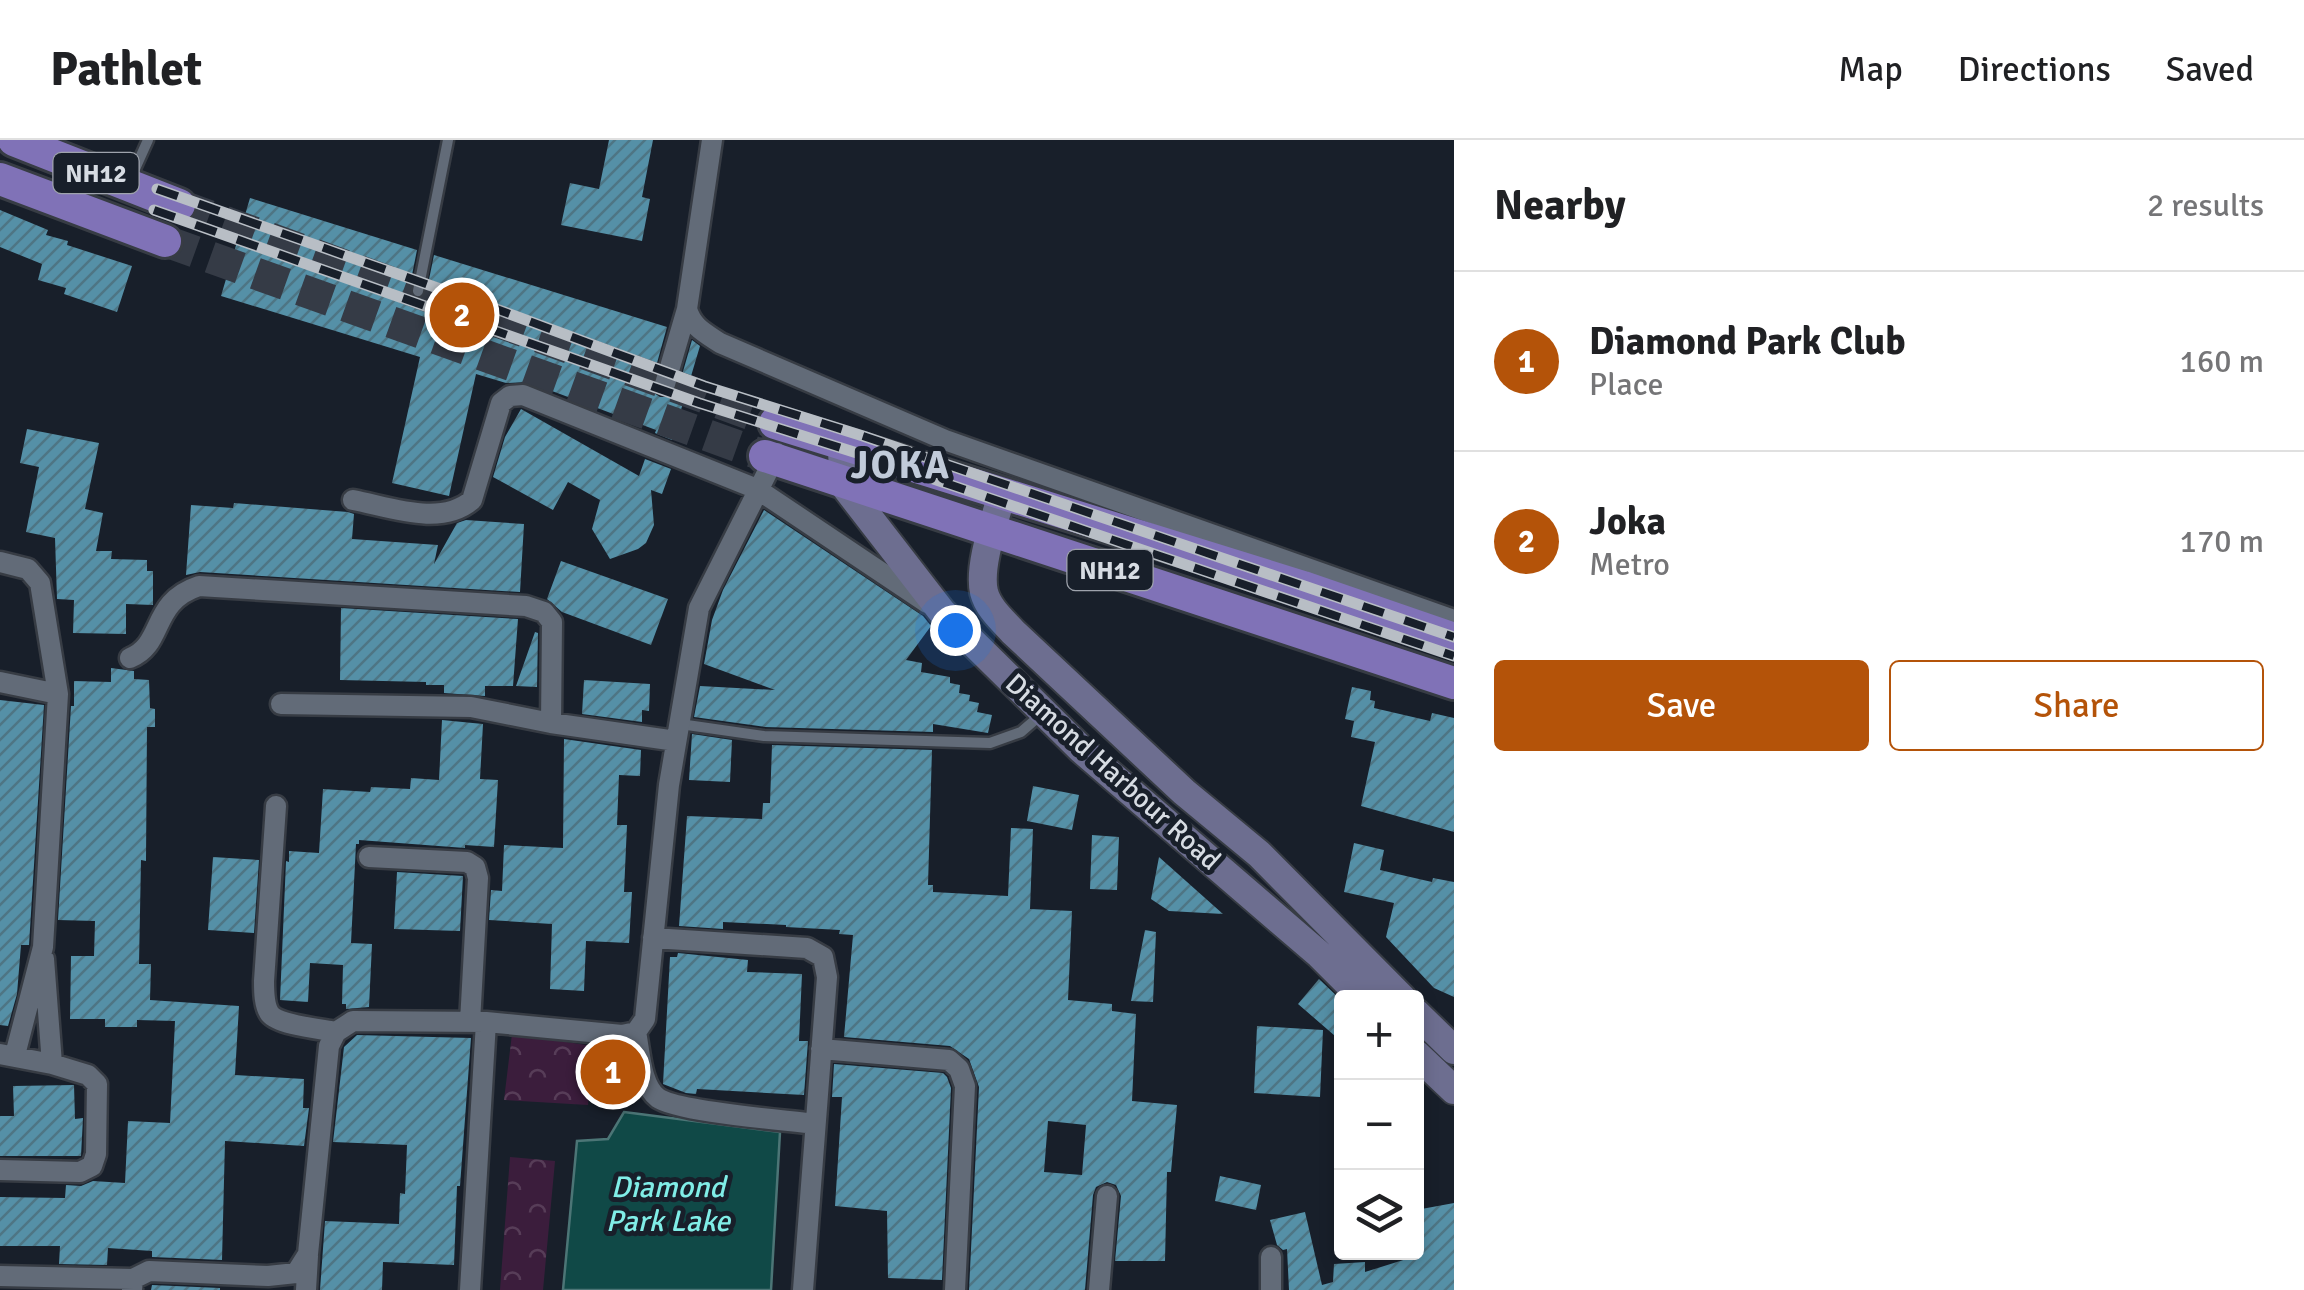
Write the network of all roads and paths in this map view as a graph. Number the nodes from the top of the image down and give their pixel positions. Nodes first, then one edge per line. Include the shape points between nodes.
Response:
1 (14, 140) edge
2 (148, 140) edge
3 (448, 140) edge
4 (712, 140) edge
5 (0, 178) edge
6 (128, 185) junction
7 (180, 205) tunnel mouth
8 (165, 240) tunnel mouth
9 (418, 290) dead end
10 (687, 309) junction
11 (665, 384) dead end
12 (780, 425) joint
13 (842, 444) junction
14 (770, 458) junction
15 (843, 484) junction
16 (758, 489) junction
17 (1002, 494) junction
18 (354, 500) dead end
19 (992, 531) junction
20 (0, 562) edge
21 (942, 612) junction
22 (1454, 620) edge
23 (1454, 639) edge
24 (130, 658) dead end
25 (0, 682) edge
26 (1454, 684) edge
27 (58, 694) junction
28 (282, 704) dead end
29 (1044, 712) junction
30 (552, 722) junction
31 (678, 732) junction
32 (276, 806) dead end
33 (368, 858) dead end
34 (653, 938) junction
35 (42, 947) junction
36 (1355, 990) edge
37 (1394, 990) edge
38 (1424, 1020) edge
39 (478, 1022) junction
40 (336, 1032) junction
41 (636, 1032) junction
42 (821, 1048) junction
43 (1454, 1050) edge
44 (8, 1055) edge
45 (1424, 1062) edge
46 (52, 1064) junction
47 (1454, 1090) edge
48 (816, 1124) junction
49 (0, 1170) edge
50 (1107, 1196) dead end
51 (308, 1254) junction
52 (1271, 1257) dead end
53 (0, 1276) edge
54 (132, 1285) edge
55 (306, 1290) edge
56 (470, 1290) edge
57 (804, 1290) edge
58 (955, 1290) edge
59 (1099, 1290) edge
60 (1271, 1290) edge

1 - 6 highway, NH12
2 - 6 lane
3 - 9 lane
4 - 10 street
5 - 8 highway, NH12
6 - 7 highway, NH12
10 - 11 street
10 - 22 street via 698,329 720,343 945,440
12 - 13 highway, NH12
12 - 14 street
13 - 15 main road
13 - 17 highway, NH12
14 - 15 highway, NH12
14 - 16 street
15 - 19 highway, NH12
15 - 21 main road, Diamond Harbour Road
16 - 18 street via 510,396 501,403 472,500 461,509 425,514
16 - 21 street
16 - 31 street via 699,608
17 - 19 main road
17 - 23 highway, NH12
19 - 26 highway, NH12
19 - 37 main road via 984,594 1012,632 1258,854
20 - 27 street via 28,569 40,583
21 - 29 main road, Diamond Harbour Road
24 - 30 street via 141,653 170,602 199,586 526,606 552,622
25 - 27 street
27 - 35 street
28 - 30 street via 471,706
29 - 31 lane via 1021,732 990,743
29 - 36 main road, Diamond Harbour Road
30 - 31 street
31 - 34 street
32 - 40 street via 265,1002 279,1020
33 - 39 street via 475,867
34 - 41 street via 645,1019
34 - 42 street via 807,948 823,957
35 - 44 street
35 - 46 street
38 - 43 main road
39 - 40 street via 352,1022
39 - 41 street
39 - 56 street
40 - 51 street via 329,1046
41 - 48 street via 646,1082 657,1098
42 - 48 street
42 - 58 street via 949,1060 958,1069 965,1086
44 - 46 street
45 - 47 main road
46 - 49 street via 98,1084 92,1166 80,1172
48 - 57 street
50 - 59 street
51 - 54 street via 296,1273 148,1271
51 - 55 street
52 - 60 street
53 - 54 street

